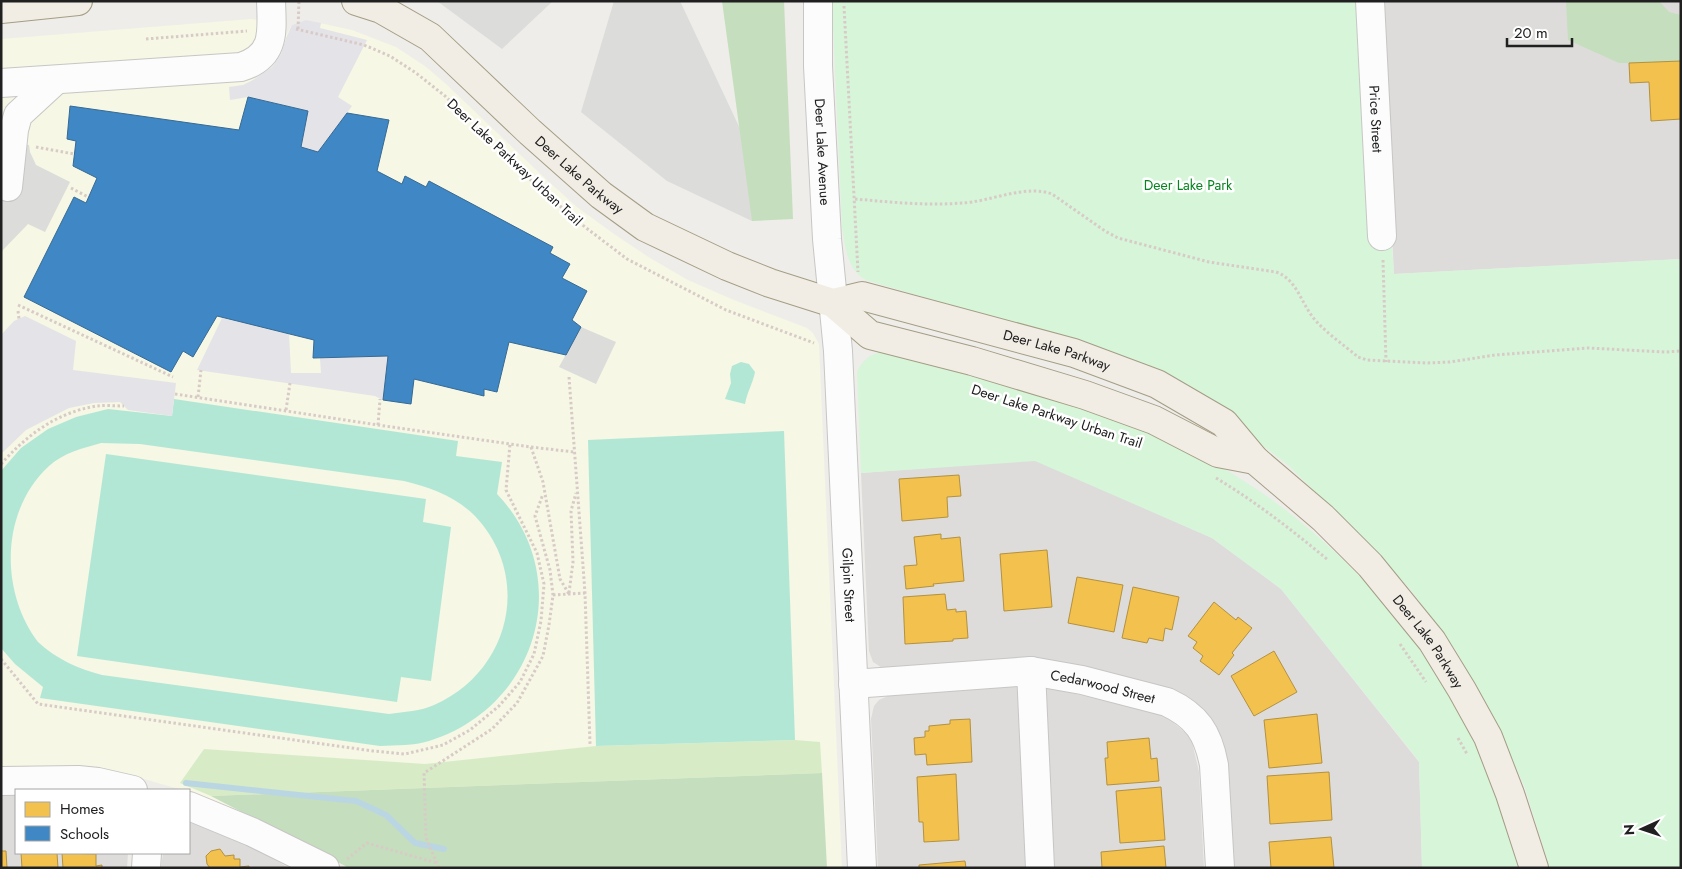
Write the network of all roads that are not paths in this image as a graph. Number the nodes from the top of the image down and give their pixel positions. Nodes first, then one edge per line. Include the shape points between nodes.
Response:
1 (78, 1) edge
2 (271, 1) edge
3 (356, 1) edge
4 (818, 1) edge
5 (1370, 1) edge
6 (1, 9) edge
7 (56, 80) junction
8 (1, 83) edge
9 (10, 108) edge
10 (8, 187) dead end
11 (1382, 236) road end
12 (833, 303) junction
13 (1255, 460) junction
14 (1031, 671) junction
15 (853, 684) junction
16 (1, 781) edge
17 (129, 789) edge
18 (190, 806) edge
19 (147, 854) edge
20 (335, 865) edge
21 (146, 868) edge
22 (862, 868) edge
23 (1040, 868) edge
24 (1220, 868) edge
25 (1534, 868) edge

1 - 6 main road
2 - 7 street via 272,35 262,55 241,67
3 - 12 main road, Deer Lake Parkway via 381,10 430,37 594,189 645,227 727,266
4 - 12 street, Deer Lake Avenue via 818,66
5 - 11 street, Price Street
7 - 8 street
7 - 9 street
9 - 10 street via 14,130
12 - 13 main road, Deer Lake Parkway via 870,335 1085,395 1154,420 1218,453
12 - 13 main road, Deer Lake Parkway via 862,296 1074,352 1119,368 1158,384 1224,423
12 - 15 street, Gilpin Street
13 - 25 main road, Deer Lake Parkway via 1323,518 1364,559 1432,641 1488,737
14 - 15 street, Cedarwood Street
14 - 23 street
14 - 24 street, Cedarwood Street via 1082,680 1166,702 1190,715 1202,731 1214,766
15 - 22 street, Gilpin Street
16 - 17 street via 78,780
18 - 20 street
19 - 21 street

